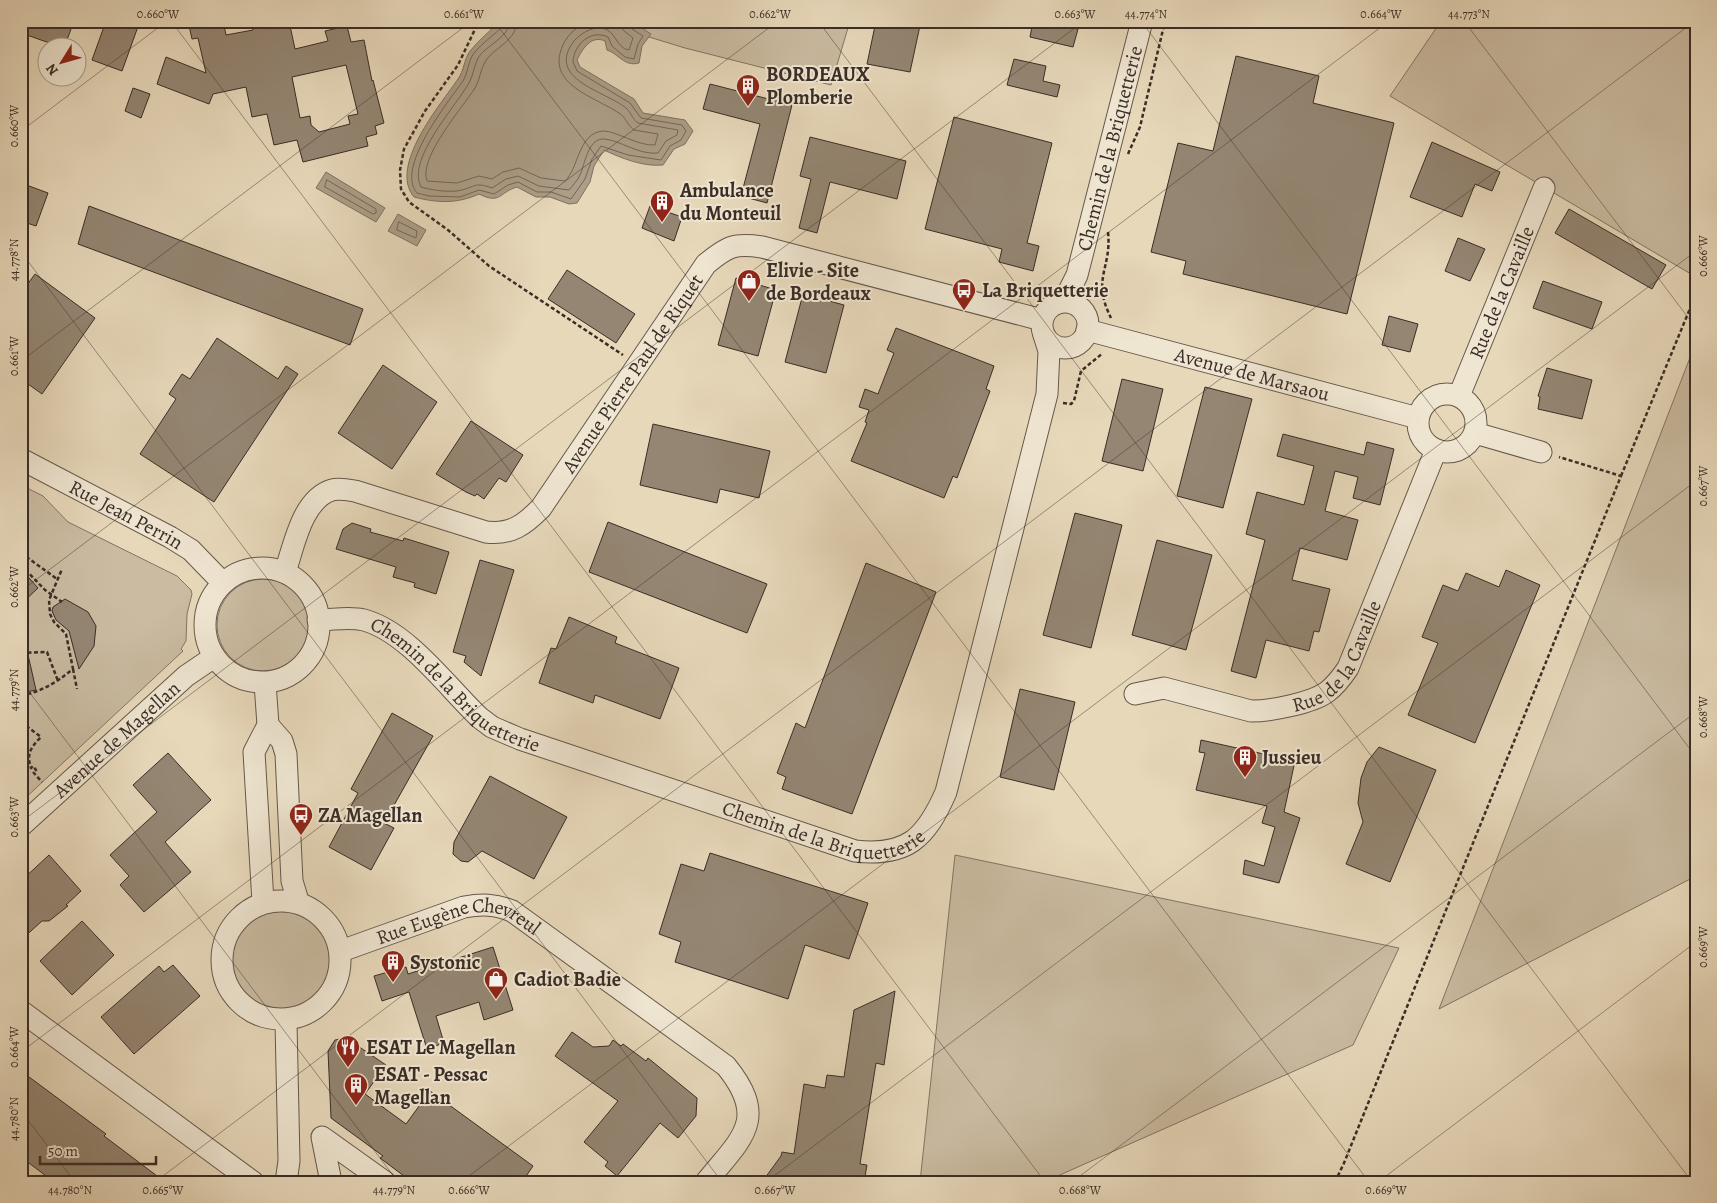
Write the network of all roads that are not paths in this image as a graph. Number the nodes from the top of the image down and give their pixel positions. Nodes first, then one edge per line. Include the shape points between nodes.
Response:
1 (1142, 21) edge
2 (1544, 188) dead end
3 (1077, 275) junction
4 (1058, 303) junction
5 (1043, 328) junction
6 (1082, 329) junction
7 (1047, 394) junction
8 (1459, 396) junction
9 (1418, 418) junction
10 (1474, 432) junction
11 (1436, 450) junction
12 (1540, 452) road end
13 (21, 459) edge
14 (285, 572) junction
15 (222, 582) junction
16 (318, 620) junction
17 (214, 657) junction
18 (265, 683) junction
19 (1135, 694) dead end
20 (268, 725) junction
21 (21, 826) edge
22 (298, 901) junction
23 (263, 902) junction
24 (341, 951) junction
25 (21, 1011) edge
26 (286, 1022) junction
27 (253, 1182) edge
28 (286, 1182) edge
29 (331, 1182) edge
30 (385, 1182) edge
31 (706, 1182) edge

1 - 3 street, Chemin de la Briquetterie
2 - 8 street, Rue de la Cavaille
3 - 4 street, Chemin de la Briquetterie
3 - 6 street, Chemin de la Briquetterie
4 - 5 street, Chemin de la Briquetterie via 1045,312
4 - 6 street via 1072,303
5 - 6 street via 1054,345 1061,348
5 - 7 street, Chemin de la Briquetterie via 1049,351
5 - 14 street, Avenue Pierre Paul de Riquet via 762,247 741,244 722,250 706,264 541,508 525,524 499,533 486,532 356,490 333,490 321,496 305,516
6 - 7 street, Chemin de la Briquetterie
6 - 9 street, Avenue de Marsaou
7 - 16 street, Chemin de la Briquetterie via 946,792 925,831 895,850 878,854 855,851 520,739 480,718 412,650 382,628 350,618
8 - 9 street via 1442,394 1433,397
8 - 10 street via 1472,408 1476,424
9 - 11 street via 1421,438
10 - 11 street via 1463,447 1455,451
10 - 12 street
11 - 19 street, Rue de la Cavaille via 1340,681 1326,692 1307,700 1263,711 1251,711 1164,688
13 - 15 street, Rue Jean Perrin via 170,537 191,550
14 - 15 street via 264,567 244,569
14 - 16 street via 297,578 316,602
15 - 17 street via 207,604 204,632
16 - 18 street via 320,632 311,657 291,676
17 - 18 street via 236,677
17 - 21 street, Avenue de Magellan via 186,676
18 - 20 street
20 - 22 street via 282,742 286,754 292,881
20 - 23 street via 254,752
22 - 23 street
22 - 24 street via 314,910 330,926
23 - 26 street via 245,912 226,935 221,965 231,993 253,1014
24 - 26 street via 338,981 321,1006
24 - 31 street, Rue Eugène Chevreul via 464,907 489,904 512,911 726,1066 740,1083 749,1103 749,1120 739,1141
25 - 27 street
26 - 28 street via 289,1162
29 - 30 street via 322,1137

